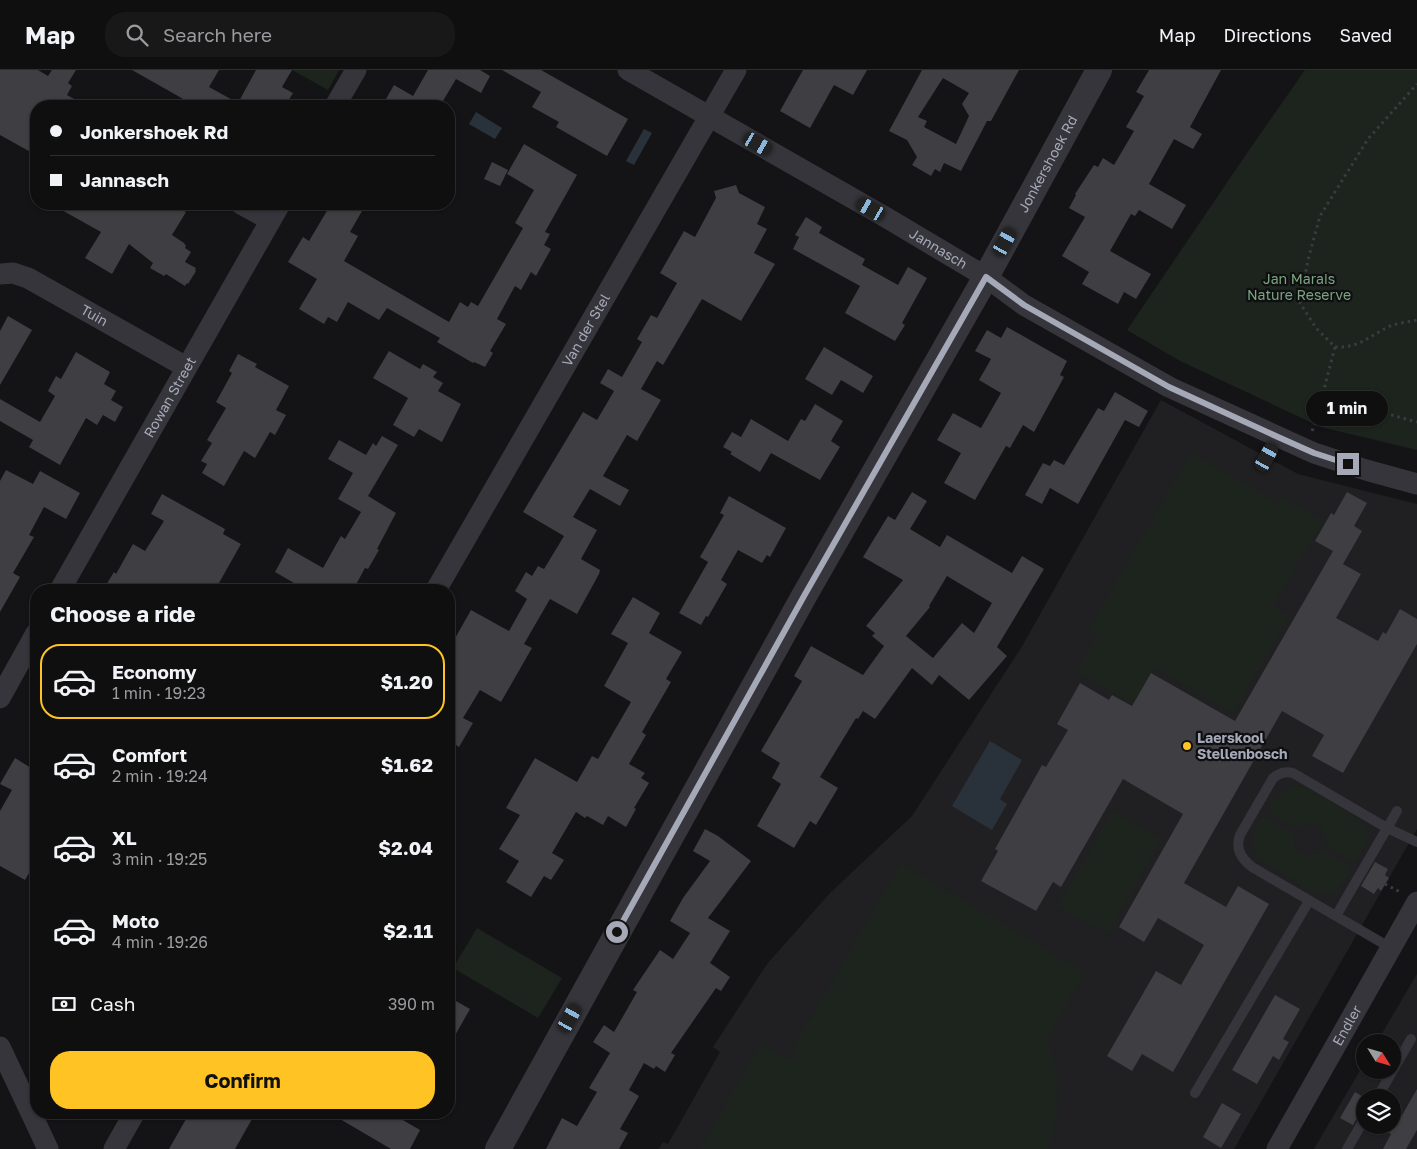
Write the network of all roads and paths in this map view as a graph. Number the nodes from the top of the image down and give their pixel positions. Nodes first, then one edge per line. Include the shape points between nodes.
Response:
1 (356, 70) edge
2 (628, 70) edge
3 (736, 70) edge
4 (1099, 70) edge
5 (1417, 84) edge
6 (338, 100) edge
7 (709, 117) junction
8 (275, 212) edge
9 (0, 274) edge
10 (986, 277) junction
11 (1417, 320) edge
12 (1335, 347) junction
13 (186, 367) junction
14 (1322, 396) junction
15 (1417, 422) edge
16 (1278, 437) junction
17 (1303, 448) junction
18 (1267, 457) dead end
19 (1417, 484) edge
20 (63, 584) edge
21 (439, 584) edge
22 (30, 644) edge
23 (0, 698) edge
24 (1397, 811) dead end
25 (1387, 828) junction
26 (1417, 842) edge
27 (1385, 884) dead end
28 (1412, 899) edge
29 (1309, 901) junction
30 (1336, 916) junction
31 (1391, 948) junction
32 (1410, 1039) dead end
33 (0, 1049) edge
34 (1382, 1089) edge
35 (1196, 1093) dead end
36 (30, 1112) edge
37 (34, 1119) edge
38 (131, 1119) edge
39 (1356, 1134) edge
40 (48, 1149) edge
41 (114, 1149) edge
42 (498, 1149) edge
43 (1277, 1149) edge
44 (1347, 1149) edge

1 - 6 street
2 - 7 street, Jannasch
3 - 7 street, Van der Stel
4 - 10 street, Jonkershoek Rd
5 - 12 path via 1368,139 1320,216 1300,303 1316,328
7 - 10 street, Jannasch
7 - 21 street, Van der Stel
8 - 13 street, Rowan Street
9 - 13 street, Tuin via 12,272 28,278
10 - 16 street, Jannasch via 1024,305 1169,387
10 - 42 street, Jonkershoek Rd via 804,596
11 - 12 path via 1391,325 1349,348
12 - 14 path
13 - 20 street, Rowan Street
14 - 15 path
14 - 17 path via 1315,424
16 - 17 street, Jannasch
16 - 18 lane
17 - 19 street, Jannasch
22 - 23 street
24 - 25 lane
25 - 26 lane
25 - 29 lane via 1294,773 1286,771 1273,778 1240,835 1238,849 1245,862
25 - 30 lane
27 - 28 path
28 - 31 street, Endler
29 - 30 lane
29 - 35 lane
30 - 31 lane
31 - 43 street, Endler
32 - 34 lane
33 - 36 street
37 - 40 street
38 - 41 street
39 - 44 lane

